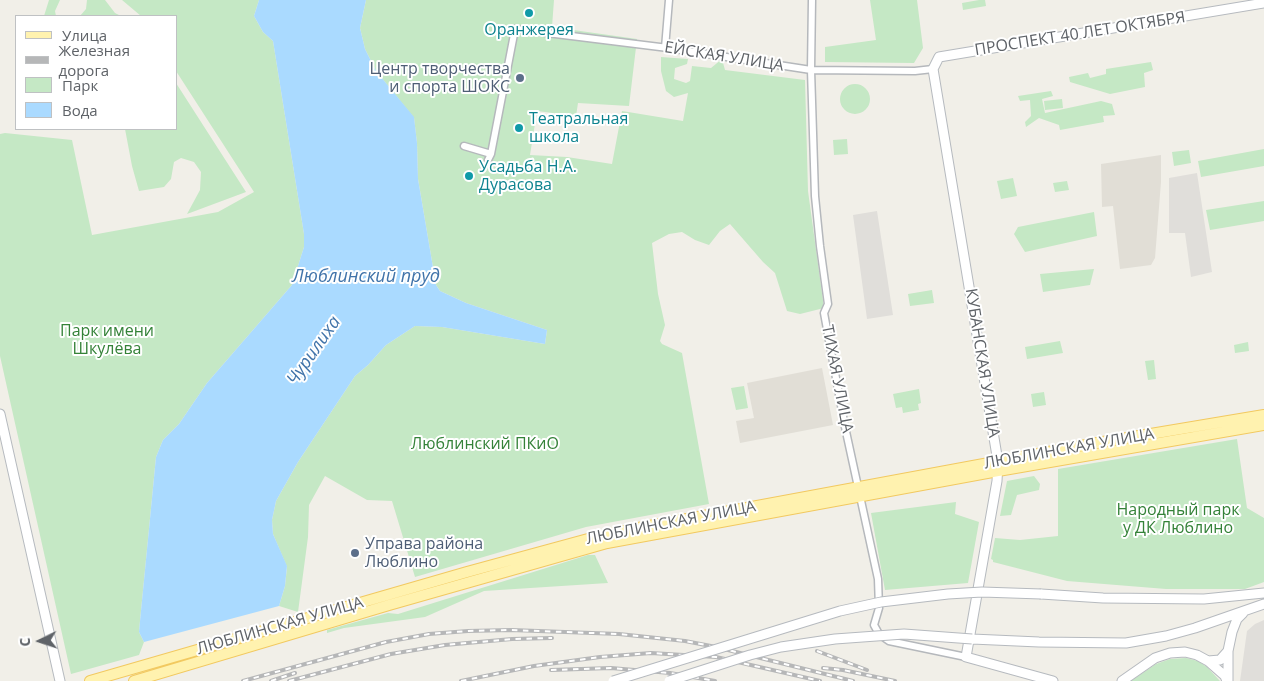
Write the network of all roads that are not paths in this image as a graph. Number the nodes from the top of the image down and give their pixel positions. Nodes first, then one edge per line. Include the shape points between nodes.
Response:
1 (669, 0) edge
2 (812, 0) edge
3 (1264, 3) edge
4 (665, 48) junction
5 (933, 69) junction
6 (811, 70) junction
7 (464, 146) dead end
8 (0, 414) edge
9 (1264, 415) edge
10 (1264, 425) edge
11 (998, 466) junction
12 (859, 492) junction
13 (1264, 593) edge
14 (1264, 604) edge
15 (1250, 609) junction
16 (970, 638) junction
17 (1228, 651) junction
18 (966, 657) junction
19 (1208, 661) junction
20 (997, 664) junction
21 (60, 681) edge
22 (90, 681) edge
23 (134, 681) edge
24 (613, 681) edge
25 (669, 681) edge
26 (1053, 681) edge
27 (1122, 681) edge
28 (1228, 681) edge

1 - 4 street
2 - 6 street, ТИХАЯ УЛИЦА
3 - 5 main road, ПРОСПЕКТ 40 ЛЕТ ОКТЯБРЯ via 939,57
4 - 6 street, ЕЙСКАЯ УЛИЦА
4 - 7 street, ЕЙСКАЯ УЛИЦА via 516,29 489,157
5 - 6 street, ЕЙСКАЯ УЛИЦА
5 - 11 main road, КУБАНСКАЯ УЛИЦА
6 - 12 street, ТИХАЯ УЛИЦА via 817,226 828,304 824,314
8 - 21 main road
9 - 11 main road, ЛЮБЛИНСКАЯ УЛИЦА
10 - 11 main road, ЛЮБЛИНСКАЯ УЛИЦА
11 - 12 main road, ЛЮБЛИНСКАЯ УЛИЦА
11 - 16 main road, КУБАНСКАЯ УЛИЦА
12 - 18 street, ТИХАЯ УЛИЦА via 878,579 878,608 874,625 879,634 896,644
12 - 22 main road, ЛЮБЛИНСКАЯ УЛИЦА via 588,539
12 - 23 main road, ЛЮБЛИНСКАЯ УЛИЦА via 607,543
13 - 24 main road, bridge via 1204,599 982,592 881,602 840,611
14 - 15 main road
15 - 17 main road via 1234,624
15 - 25 main road, bridge via 1166,636 1126,642 1039,642 904,634 835,639 781,647
16 - 18 main road, КУБАНСКАЯ УЛИЦА
16 - 20 main road via 972,652
17 - 19 main road via 1220,660
17 - 28 main road
18 - 20 main road
19 - 27 main road via 1185,652 1170,654 1156,658
19 - 28 main road
20 - 26 main road

